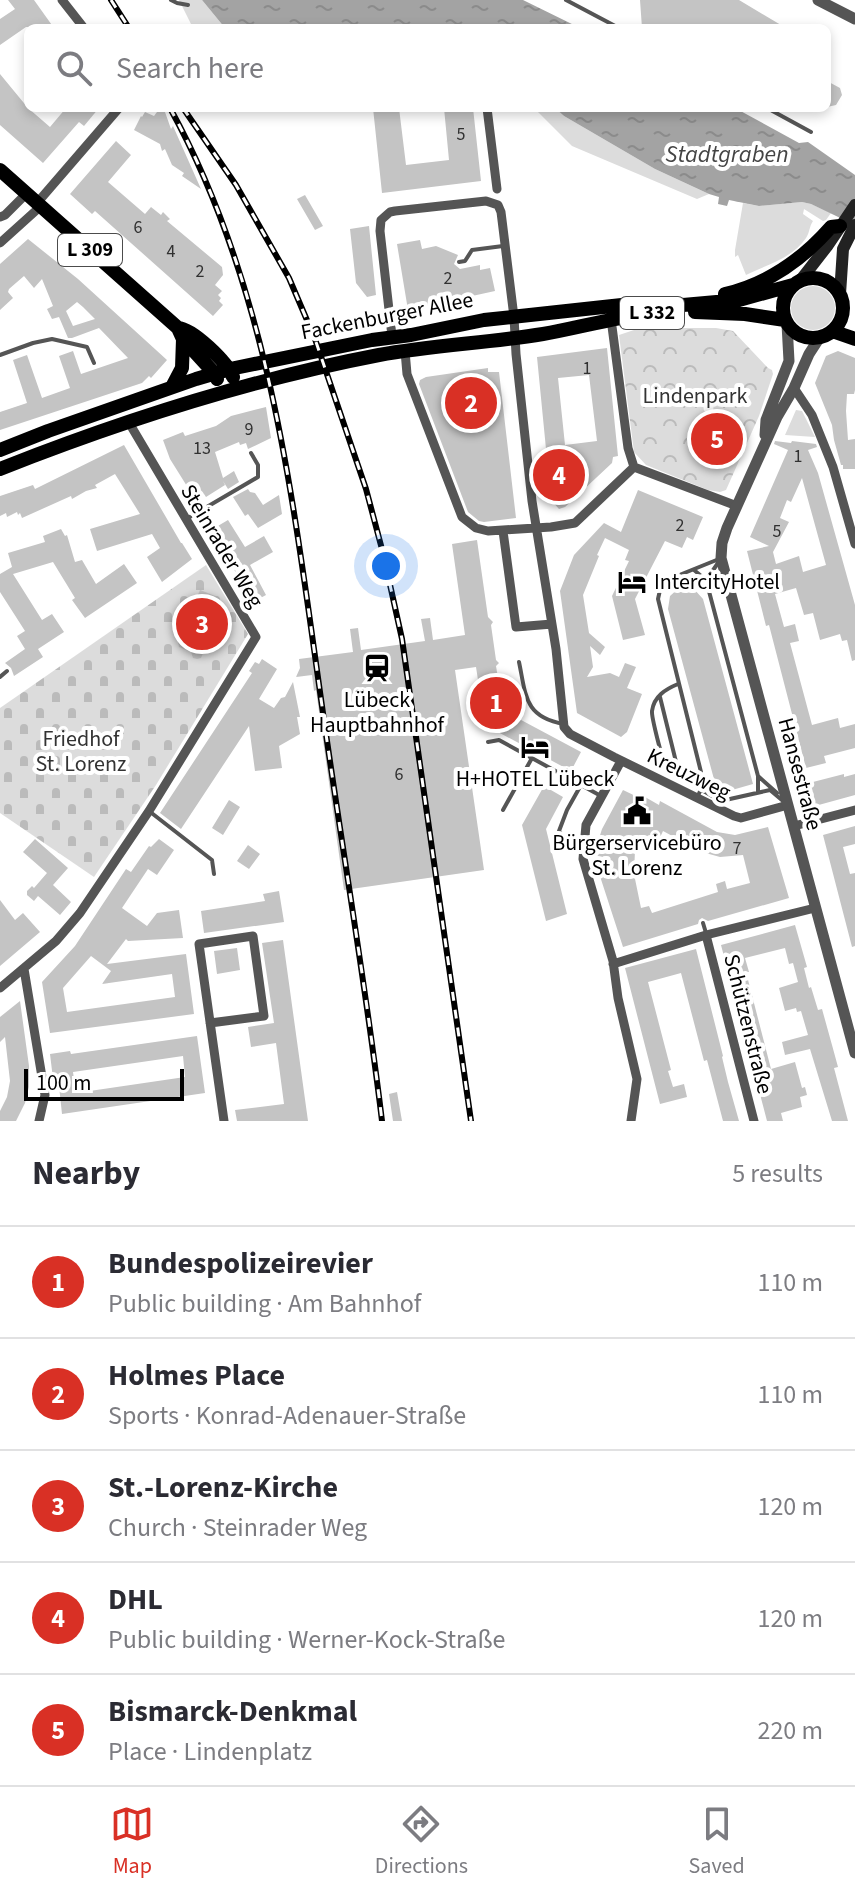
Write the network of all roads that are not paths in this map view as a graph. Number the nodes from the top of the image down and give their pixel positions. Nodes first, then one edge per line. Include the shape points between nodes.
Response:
1 (62, 0) edge
2 (171, 0) edge
3 (566, 0) edge
4 (818, 0) edge
5 (188, 5) dead end
6 (855, 19) edge
7 (81, 24) edge
8 (611, 24) edge
9 (115, 112) edge
10 (487, 112) edge
11 (774, 112) edge
12 (811, 132) dead end
13 (0, 170) edge
14 (497, 189) joint
15 (35, 201) junction
16 (855, 205) edge
17 (499, 208) junction
18 (2, 216) edge
19 (17, 228) junction
20 (848, 228) edge
21 (0, 243) edge
22 (505, 246) junction
23 (459, 262) dead end
24 (796, 283) junction
25 (841, 302) junction
26 (669, 303) junction
27 (514, 317) junction
28 (611, 319) junction
29 (855, 321) edge
30 (786, 322) junction
31 (180, 334) junction
32 (826, 334) junction
33 (392, 336) junction
34 (515, 337) junction
35 (855, 339) edge
36 (405, 351) junction
37 (0, 355) edge
38 (94, 363) dead end
39 (230, 369) junction
40 (215, 374) junction
41 (172, 387) junction
42 (238, 388) junction
43 (794, 388) junction
44 (223, 392) junction
45 (128, 421) junction
46 (765, 444) junction
47 (0, 450) edge
48 (251, 453) dead end
49 (634, 467) junction
50 (0, 469) edge
51 (737, 506) junction
52 (186, 519) junction
53 (536, 528) junction
54 (503, 531) junction
55 (855, 544) edge
56 (721, 558) junction
57 (694, 570) junction
58 (706, 580) junction
59 (552, 624) junction
60 (519, 662) dead end
61 (7, 671) dead end
62 (0, 677) edge
63 (678, 684) junction
64 (659, 695) junction
65 (564, 724) junction
66 (488, 742) dead end
67 (532, 758) junction
68 (621, 761) junction
69 (665, 769) junction
70 (758, 776) junction
71 (680, 778) junction
72 (659, 781) junction
73 (581, 785) junction
74 (701, 789) junction
75 (758, 792) junction
76 (601, 796) junction
77 (696, 799) junction
78 (788, 805) junction
79 (503, 810) dead end
80 (855, 810) edge
81 (149, 811) junction
82 (794, 826) junction
83 (584, 842) junction
84 (214, 874) dead end
85 (815, 908) junction
86 (703, 923) dead end
87 (706, 935) junction
88 (613, 964) junction
89 (24, 969) junction
90 (0, 988) edge
91 (210, 1023) junction
92 (855, 1053) edge
93 (39, 1121) edge
94 (224, 1121) edge
95 (631, 1121) edge
96 (754, 1121) edge

1 - 7 street
2 - 5 lane
3 - 8 lane
4 - 6 street
9 - 15 street
10 - 14 street
11 - 12 lane
13 - 15 main road, L 309
14 - 17 lane
15 - 18 street
15 - 19 street
15 - 31 main road, L 309
16 - 20 main road
17 - 22 street
17 - 33 street via 486,201 395,211 381,220
18 - 19 street
19 - 21 street
20 - 24 main road
20 - 25 main road via 841,255
20 - 26 main road via 831,227 799,259 758,283
22 - 23 lane via 472,250
22 - 27 street
24 - 25 main road, L 332 via 824,280
24 - 26 main road, Fackenburger Allee / L 332 via 739,300
24 - 30 main road via 784,301
25 - 29 main road, L 332
25 - 32 main road via 840,321
26 - 27 main road, Fackenburger Allee / L 332
27 - 33 main road, Fackenburger Allee / L 332
27 - 34 street
28 - 30 main road, Fackenburger Allee / L 332 via 703,312
28 - 34 main road, Fackenburger Allee / L 332
28 - 49 street
30 - 32 main road, L 332 via 803,336
30 - 46 street via 789,361 766,420
31 - 39 main road, L 309 via 186,328
31 - 40 main road, L 309
31 - 41 main road via 182,368
32 - 35 main road, L 332
32 - 43 street via 809,354
33 - 39 main road, Fackenburger Allee / L 332
34 - 36 main road, Fackenburger Allee / L 332
34 - 53 street
36 - 42 main road, Fackenburger Allee / L 332
36 - 54 street via 407,374 462,517 476,528
37 - 38 lane via 52,339 87,347
39 - 40 main road, Fackenburger Allee / L 332
39 - 42 main road, L 309
40 - 41 main road, Fackenburger Allee / L 332
40 - 44 main road, L 309
41 - 47 main road, Fackenburger Allee / L 332
42 - 44 main road, Fackenburger Allee / L 332
43 - 46 street
43 - 55 street via 812,415 833,467
44 - 45 main road, Fackenburger Allee / L 332
45 - 50 main road, Fackenburger Allee / L 332
45 - 52 street, Steinrader Weg
46 - 51 street, Hansestraße
48 - 52 lane via 258,477
49 - 51 street
49 - 53 street via 575,523
51 - 56 street, Hansestraße
52 - 81 street, Steinrader Weg via 256,637
53 - 54 street
53 - 59 street
54 - 59 street via 516,627
56 - 57 lane
56 - 58 lane
56 - 78 street, Hansestraße
57 - 58 lane
57 - 63 lane via 667,580 658,599
58 - 70 lane
59 - 65 street
60 - 65 lane via 533,711
61 - 62 lane
63 - 64 lane
63 - 74 lane
64 - 69 lane via 652,711
64 - 71 lane
65 - 68 street, Kreuzweg via 570,734
66 - 67 lane via 499,740
67 - 73 lane
67 - 79 lane
68 - 72 street, Kreuzweg
68 - 76 street
69 - 71 lane
69 - 72 lane
70 - 75 lane
70 - 78 lane
71 - 74 lane
72 - 77 street, Kreuzweg
73 - 76 lane
73 - 83 lane via 559,831 565,839
74 - 75 lane via 724,801
74 - 77 lane
75 - 78 lane via 770,790
76 - 83 street via 586,825
77 - 78 street, Kreuzweg via 741,818
78 - 82 street, Hansestraße
80 - 82 street
81 - 84 lane via 212,860
81 - 89 street, Steinrader Weg via 80,913
82 - 85 street, Hansestraße
83 - 88 street via 583,859
85 - 87 street
85 - 92 street, Hansestraße
86 - 87 lane
87 - 88 street
87 - 96 street, Schützenstraße
88 - 95 street via 637,1079
89 - 90 street, Steinrader Weg
89 - 93 street via 45,1095
91 - 91 street via 199,944 253,936 264,1016
91 - 94 street

